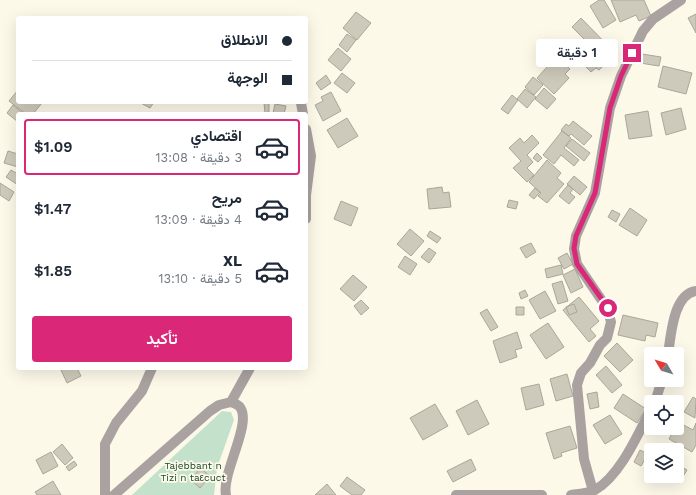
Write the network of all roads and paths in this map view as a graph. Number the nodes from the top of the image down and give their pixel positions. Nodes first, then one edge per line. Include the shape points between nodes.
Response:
1 (681, 0) edge
2 (308, 140) edge
3 (308, 180) edge
4 (696, 291) edge
5 (669, 347) edge
6 (151, 370) edge
7 (249, 370) edge
8 (231, 402) junction
9 (644, 422) edge
10 (593, 491) junction
11 (105, 495) edge
12 (114, 495) edge
13 (226, 495) edge
14 (456, 495) edge
15 (542, 495) edge
16 (571, 495) edge

1 - 10 street via 653,19 642,31 621,76 610,108 595,193 576,236 574,248 577,264 608,308 611,322 607,338 581,373 577,385 584,459
2 - 3 street via 311,156
4 - 5 street via 690,292 681,300
6 - 11 street via 142,392 116,423 105,444
7 - 8 street
8 - 12 street via 210,411
8 - 13 street via 239,405 243,423 230,468
9 - 10 street via 608,481
10 - 16 street
14 - 15 street

